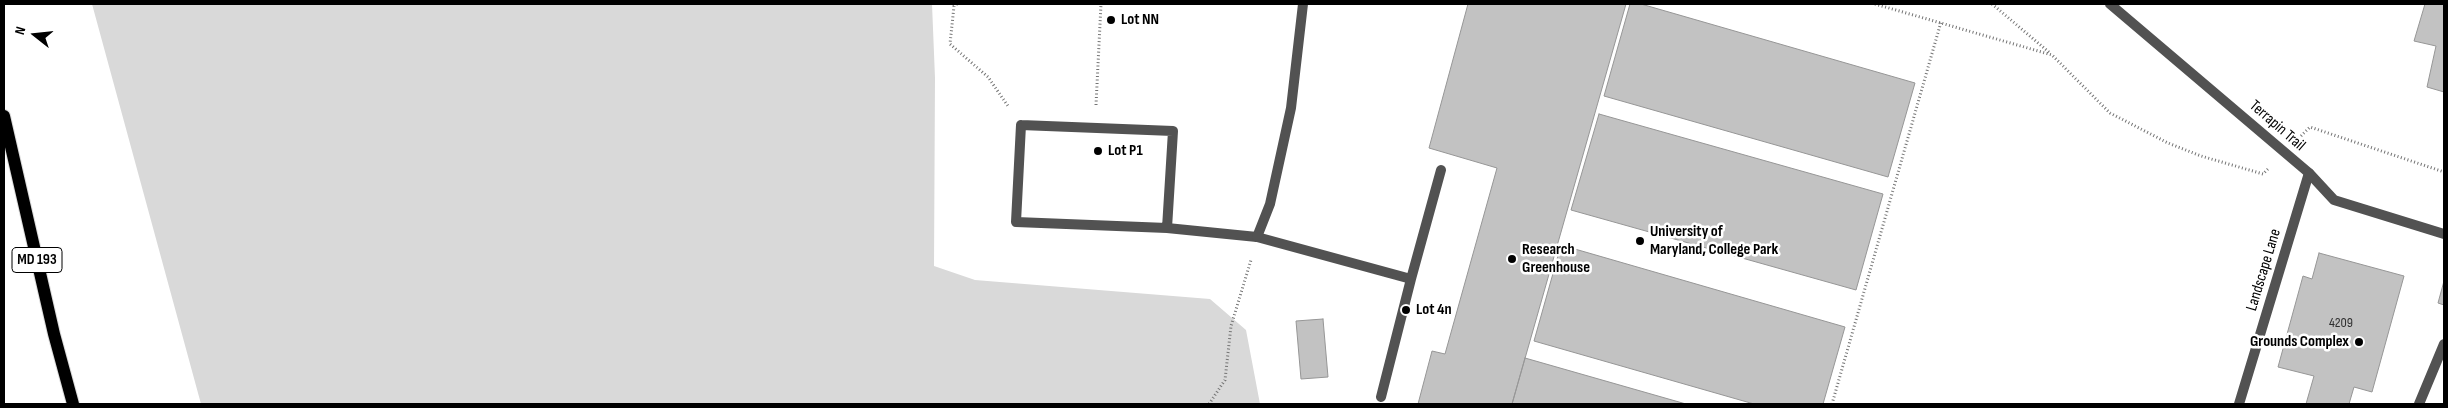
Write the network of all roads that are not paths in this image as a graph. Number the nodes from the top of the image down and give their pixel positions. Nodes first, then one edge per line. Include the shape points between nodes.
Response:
1 (1303, 4) edge
2 (2110, 4) edge
3 (4, 116) edge
4 (1441, 170) dead end
5 (2309, 173) junction
6 (1167, 228) junction
7 (2444, 234) edge
8 (1257, 237) junction
9 (1411, 279) junction
10 (2444, 344) edge
11 (1381, 397) dead end
12 (73, 404) edge
13 (2239, 404) edge
14 (2419, 404) edge

1 - 8 street via 1291,108 1270,204
2 - 5 street, Terrapin Trail
3 - 12 main road, MD 193
4 - 9 street
5 - 7 street, Terrapin Trail via 2334,200
5 - 13 street, Landscape Lane
6 - 6 street via 1173,131 1021,125 1016,222
6 - 8 street
8 - 9 street
9 - 11 street
10 - 14 street

